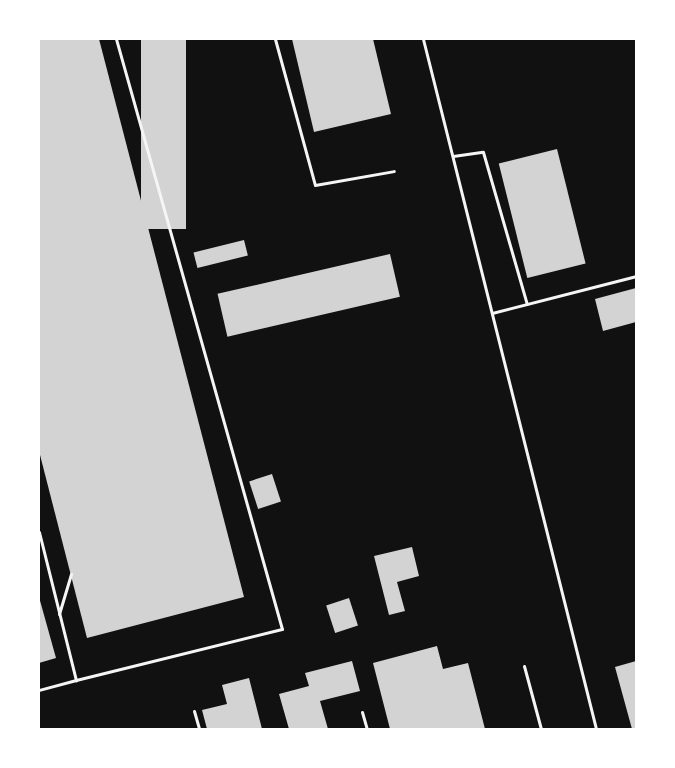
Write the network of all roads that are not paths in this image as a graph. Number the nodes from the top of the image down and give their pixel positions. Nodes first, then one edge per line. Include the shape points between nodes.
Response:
1 (116, 39) edge
2 (275, 39) edge
3 (423, 39) edge
4 (453, 156) junction
5 (394, 171) dead end
6 (636, 276) edge
7 (527, 304) junction
8 (492, 313) junction
9 (39, 532) edge
10 (71, 574) dead end
11 (59, 614) junction
12 (524, 666) dead end
13 (76, 680) junction
14 (39, 690) edge
15 (194, 711) dead end
16 (362, 712) dead end
17 (199, 729) edge
18 (367, 729) edge
19 (541, 729) edge
20 (596, 729) edge

1 - 13 lane via 282,629
2 - 5 lane via 315,185
3 - 4 lane
4 - 7 lane via 483,152
4 - 8 lane
6 - 7 lane
7 - 8 lane
8 - 20 lane
9 - 11 lane
10 - 11 lane
11 - 13 lane
12 - 19 lane
13 - 14 lane
15 - 17 lane
16 - 18 lane

